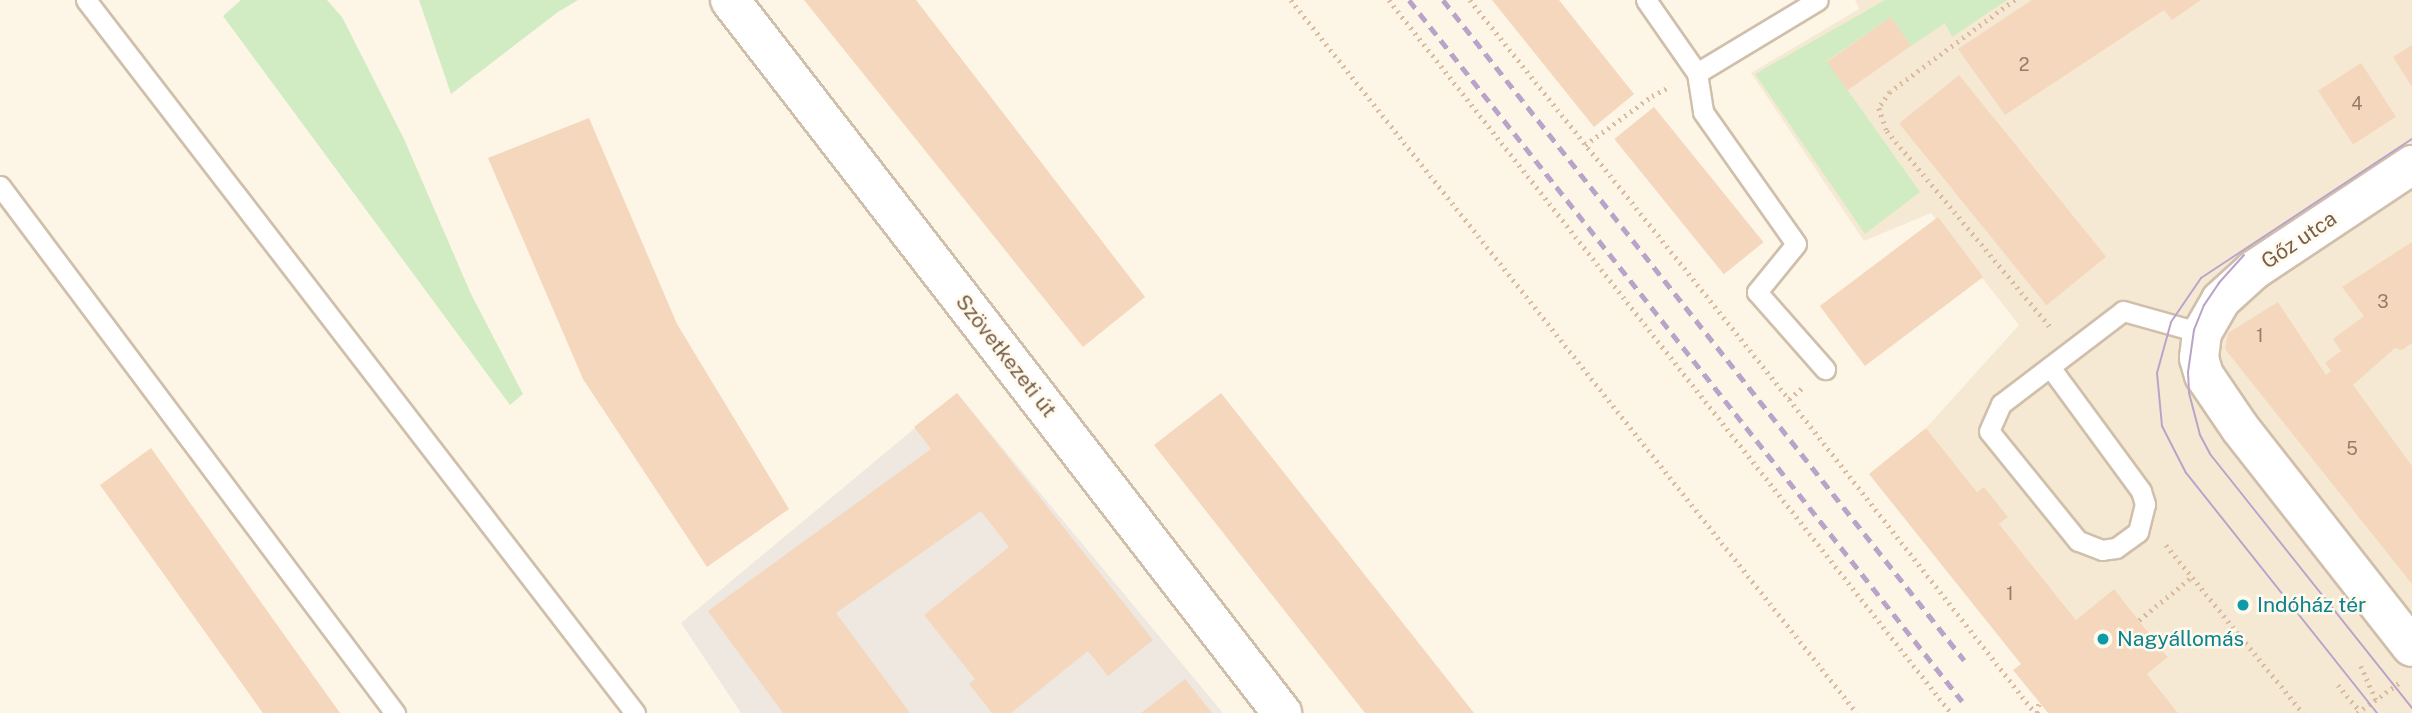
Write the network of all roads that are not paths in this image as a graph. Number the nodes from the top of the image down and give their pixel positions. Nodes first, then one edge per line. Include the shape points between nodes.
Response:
1 (86, 0) edge
2 (730, 0) edge
3 (1646, 0) edge
4 (1818, 0) edge
5 (1697, 73) junction
6 (2412, 165) edge
7 (0, 186) edge
8 (2202, 333) junction
9 (2050, 367) junction
10 (1825, 369) dead end
11 (2409, 662) edge
12 (395, 713) edge
13 (635, 713) edge
14 (1282, 713) edge

1 - 13 lane
2 - 14 street, Szövetkezeti út
3 - 5 lane
4 - 5 lane
5 - 10 lane via 1703,111 1797,244 1757,292
6 - 8 street, Gőz utca via 2254,270 2221,300
7 - 12 lane
8 - 9 lane via 2123,311
8 - 11 street via 2199,358 2204,374
9 - 9 lane via 2001,404 1989,431 2078,541 2102,550 2116,548 2138,532 2145,504 2141,491

